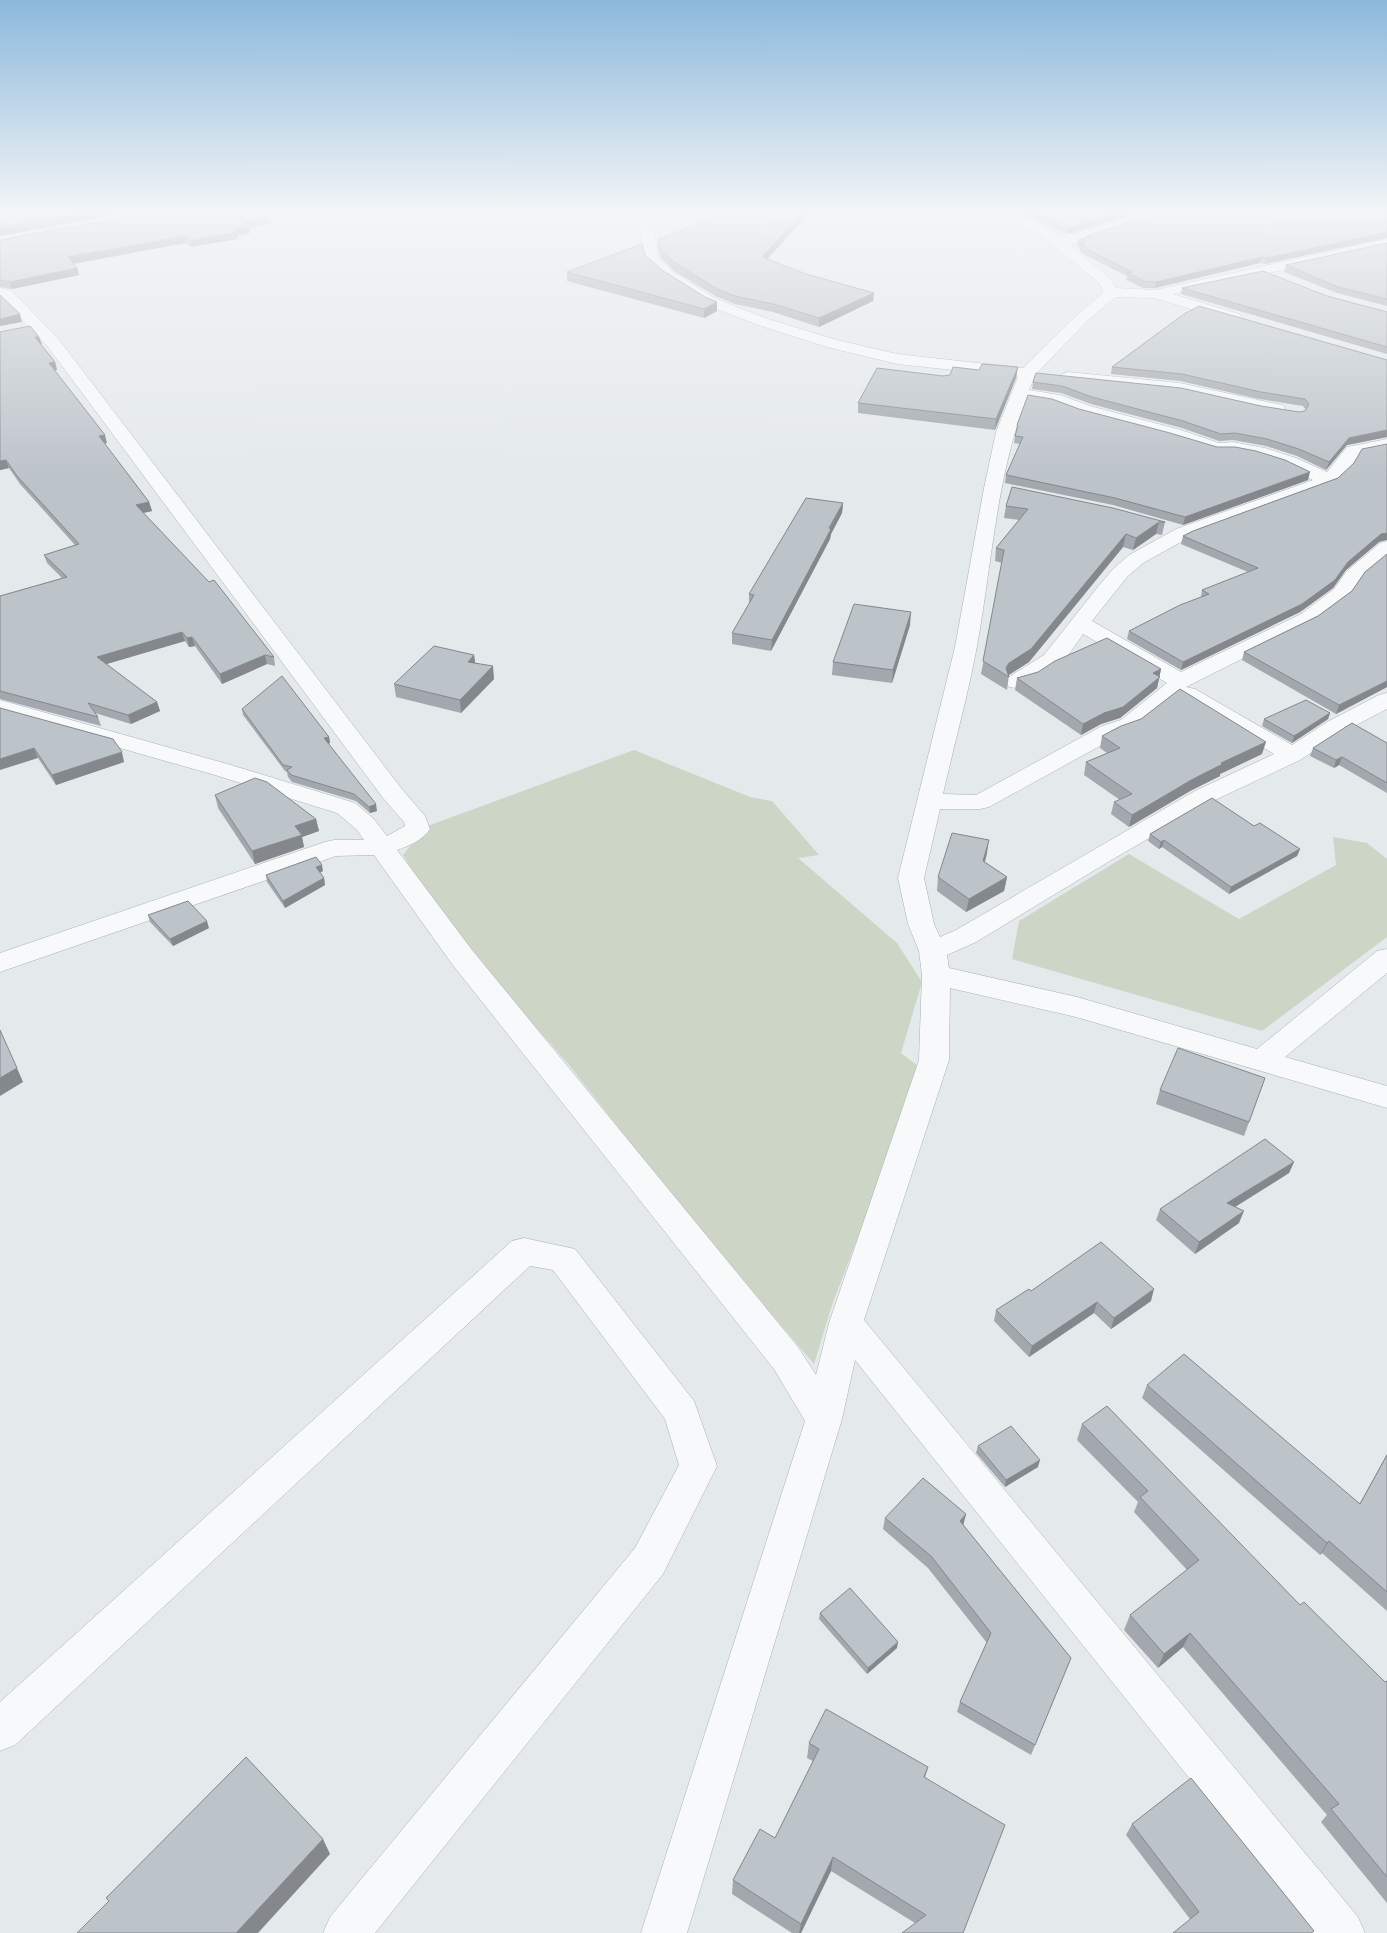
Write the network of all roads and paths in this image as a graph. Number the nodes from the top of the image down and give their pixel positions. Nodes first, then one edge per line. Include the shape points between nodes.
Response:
1 (10, 299) edge
2 (707, 299) edge
3 (1104, 299) edge
4 (1173, 299) edge
5 (1249, 321) edge
6 (1044, 375) junction
7 (1020, 394) junction
8 (1288, 410) edge
9 (1387, 444) edge
10 (1329, 480) junction
11 (1163, 526) dead end
12 (1183, 533) junction
13 (1387, 547) edge
14 (1080, 623) junction
15 (1017, 682) dead end
16 (1178, 684) junction
17 (1387, 700) edge
18 (0, 706) edge
19 (1292, 755) junction
20 (930, 801) junction
21 (381, 848) junction
22 (1387, 958) edge
23 (0, 963) edge
24 (934, 963) junction
25 (1262, 1060) junction
26 (1387, 1097) edge
27 (846, 1323) junction
28 (824, 1419) junction
29 (0, 1730) edge
30 (346, 1933) edge
31 (664, 1933) edge
32 (1342, 1933) edge

1 - 21 street via 27,328 54,344 416,821 418,829
2 - 6 street via 763,322 833,344 898,359
3 - 6 street via 1083,317
4 - 5 street
6 - 7 street
6 - 8 street via 1180,388
7 - 10 street via 1054,399 1216,448 1233,447 1259,452
7 - 20 street via 1005,432 1002,490
9 - 10 street via 1353,451
10 - 12 street
11 - 12 street
12 - 14 street via 1120,573
13 - 16 street via 1354,575 1341,593 1308,618
14 - 15 street via 1052,660
14 - 16 street
16 - 19 street
16 - 20 street via 1129,725 1110,731 980,802
17 - 19 street via 1335,727
18 - 21 street via 346,808 366,824
19 - 24 street via 1204,796 1098,856 966,936
20 - 24 street via 911,878
21 - 23 street via 334,848
21 - 28 street via 462,957 786,1358
22 - 25 street
24 - 25 street
24 - 27 street via 934,1060
25 - 26 street
27 - 28 street
27 - 32 street
28 - 31 street
29 - 30 street via 524,1251 563,1259 682,1412 698,1466 649,1561

